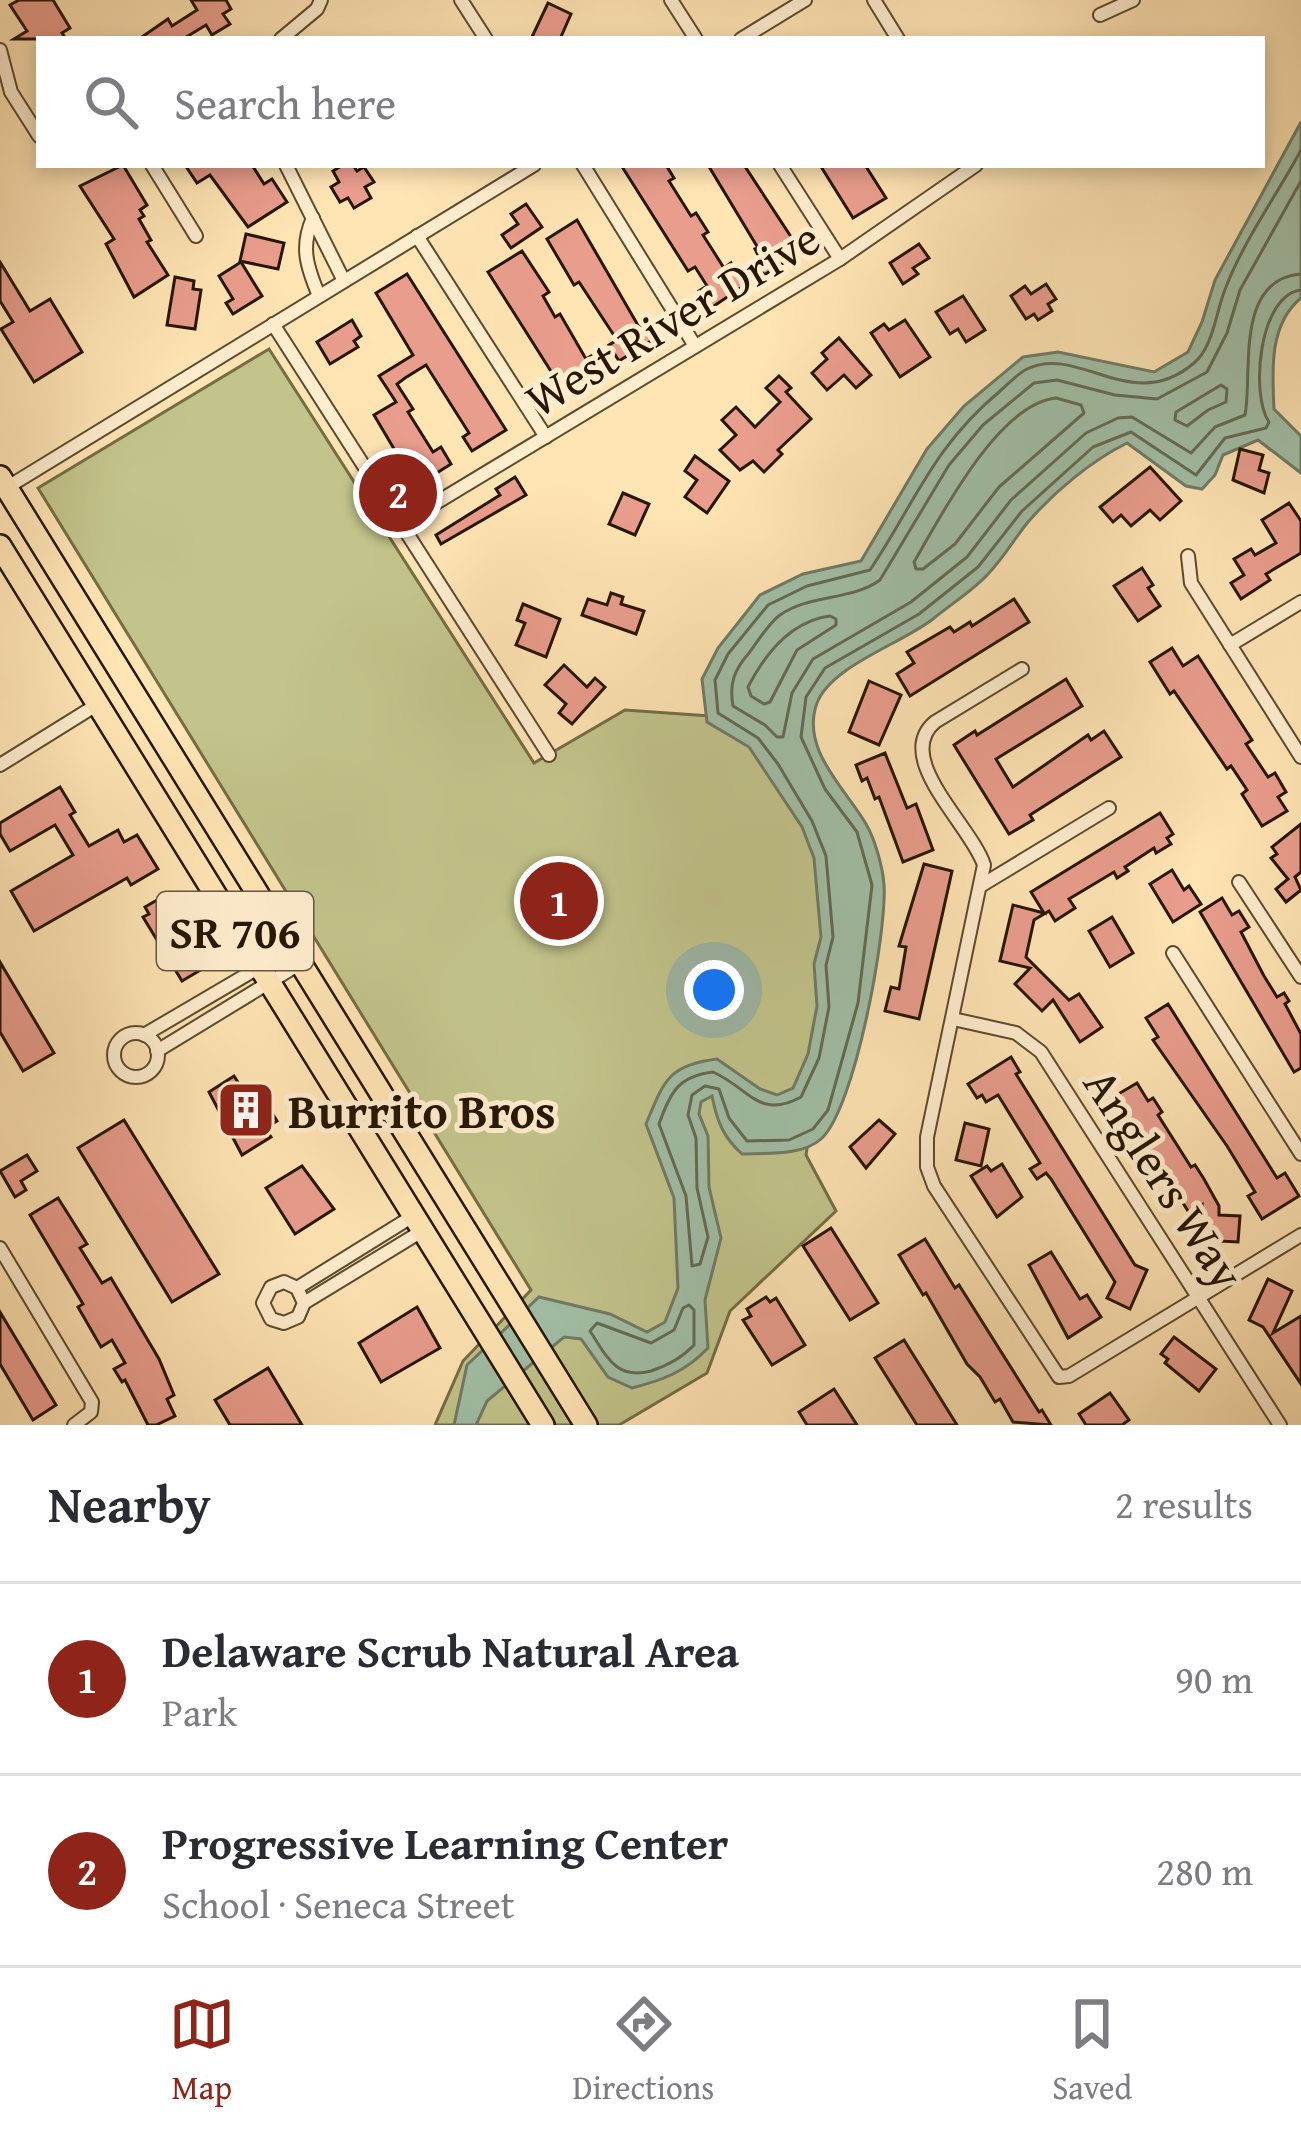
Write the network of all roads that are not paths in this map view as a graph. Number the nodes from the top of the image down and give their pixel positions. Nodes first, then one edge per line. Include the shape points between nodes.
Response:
1 (321, 0) edge
2 (461, 0) edge
3 (671, 0) edge
4 (805, 0) edge
5 (874, 0) edge
6 (1133, 0) edge
7 (1100, 15) dead end
8 (285, 36) edge
9 (484, 36) edge
10 (694, 36) edge
11 (746, 36) edge
12 (896, 36) edge
13 (0, 50) edge
14 (36, 131) edge
15 (154, 168) edge
16 (288, 168) edge
17 (529, 168) edge
18 (585, 168) edge
19 (782, 168) edge
20 (974, 168) edge
21 (313, 218) junction
22 (196, 236) dead end
23 (417, 236) junction
24 (840, 259) junction
25 (344, 281) junction
26 (319, 296) junction
27 (273, 324) junction
28 (695, 346) junction
29 (546, 437) junction
30 (2, 486) edge
31 (401, 524) junction
32 (0, 546) edge
33 (1188, 556) dead end
34 (1301, 602) edge
35 (1230, 645) junction
36 (1022, 669) dead end
37 (98, 704) junction
38 (549, 755) dead end
39 (1301, 757) edge
40 (0, 765) edge
41 (1109, 808) dead end
42 (1239, 882) dead end
43 (982, 885) junction
44 (1173, 953) dead end
45 (297, 956) junction
46 (263, 976) junction
47 (1301, 977) edge
48 (953, 1018) junction
49 (144, 1035) junction
50 (157, 1051) junction
51 (1301, 1154) edge
52 (417, 1223) junction
53 (1301, 1235) edge
54 (0, 1248) edge
55 (297, 1288) junction
56 (1198, 1297) junction
57 (304, 1303) junction
58 (74, 1425) edge
59 (543, 1425) edge
60 (586, 1425) edge
61 (1280, 1425) edge

1 - 8 street
2 - 9 street
3 - 10 street
4 - 11 street
5 - 12 street
6 - 7 street
13 - 14 street via 11,92
15 - 22 street
16 - 21 street
17 - 23 street
18 - 28 street
19 - 24 street
20 - 24 street, West River Drive
21 - 25 street
21 - 26 street via 304,238
23 - 25 street
23 - 29 street
24 - 28 street, West River Drive
25 - 26 street
26 - 27 street
27 - 30 street
27 - 31 street
28 - 29 street, West River Drive
29 - 31 street, West River Drive
30 - 45 main road, SR 706
31 - 38 street
32 - 37 main road, SR 706
33 - 35 street via 1191,583
34 - 35 street
35 - 39 street
36 - 43 street via 935,722 920,747 981,854
37 - 40 street
37 - 46 main road, SR 706
41 - 43 street
42 - 47 street
43 - 48 street
44 - 51 street
45 - 46 street
45 - 60 main road, SR 706
46 - 49 street
46 - 50 street
46 - 52 main road, SR 706
48 - 56 street, Anglers Way via 1016,1034 1041,1052
48 - 56 street via 927,1137 930,1177 1059,1377
49 - 50 street
49 - 50 street via 117,1043 119,1070 145,1075
52 - 55 street
52 - 57 street
52 - 59 main road, SR 706
53 - 56 street
54 - 58 street via 92,1402
55 - 57 street
55 - 57 street via 271,1287 266,1312 289,1322
56 - 61 street, Anglers Way

